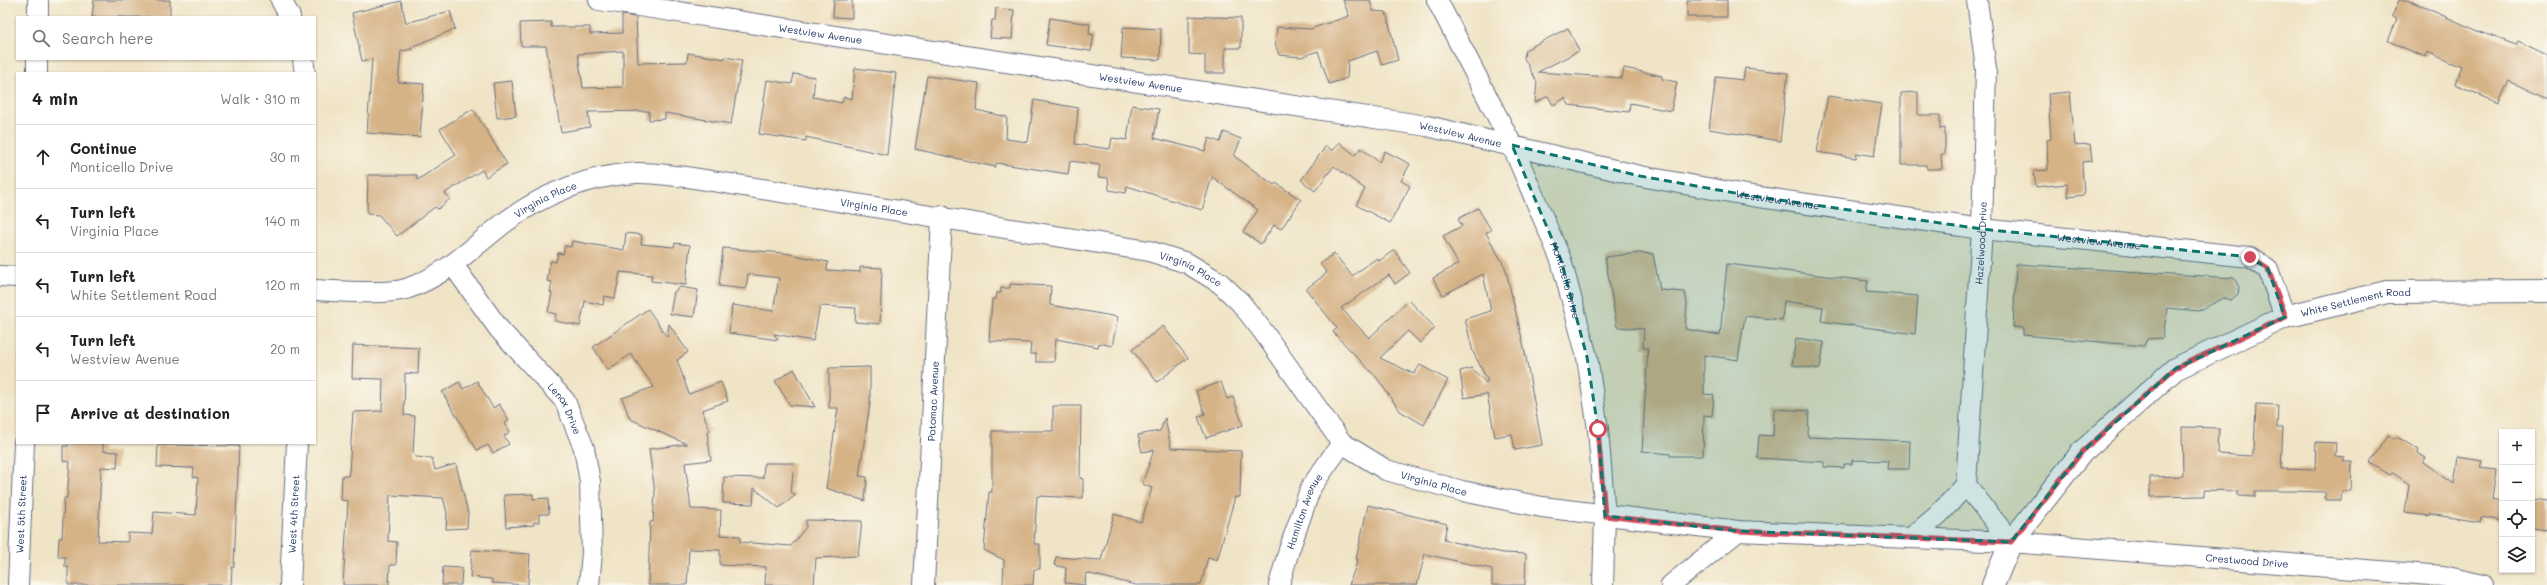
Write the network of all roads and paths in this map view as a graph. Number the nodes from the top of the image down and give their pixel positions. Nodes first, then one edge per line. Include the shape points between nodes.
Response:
1 (38, 0) edge
2 (281, 0) edge
3 (599, 0) edge
4 (1437, 0) edge
5 (1977, 0) edge
6 (38, 16) edge
7 (289, 16) edge
8 (37, 60) edge
9 (303, 60) edge
10 (37, 72) edge
11 (305, 72) edge
12 (1512, 145) junction
13 (942, 216) junction
14 (1982, 229) junction
15 (453, 265) junction
16 (0, 276) edge
17 (16, 277) edge
18 (316, 290) edge
19 (2547, 291) edge
20 (2286, 317) junction
21 (1342, 443) junction
22 (24, 444) edge
23 (297, 444) edge
24 (1966, 485) junction
25 (1605, 516) junction
26 (1738, 531) junction
27 (1911, 538) junction
28 (2011, 542) junction
29 (18, 585) edge
30 (290, 585) edge
31 (589, 585) edge
32 (924, 585) edge
33 (1279, 585) edge
34 (1603, 585) edge
35 (1671, 585) edge
36 (1993, 585) edge
37 (2483, 585) edge

1 - 6 street
2 - 7 street
3 - 12 street, Westview Avenue via 1427,126
4 - 12 street, Monticello Drive
5 - 14 street, Hazelwood Drive via 1986,70
8 - 10 street
9 - 11 street
12 - 14 street, Westview Avenue via 1640,176 1745,195
12 - 25 street, Monticello Drive via 1561,260 1587,356 1598,429
13 - 15 street, Virginia Place via 687,177 636,173 583,182 538,200 504,223
13 - 21 street, Virginia Place via 1149,251 1187,263 1220,283 1240,302
13 - 32 street, Potomac Avenue
14 - 20 street, Westview Avenue via 2250,257 2268,269
14 - 24 street, Hazelwood Drive
15 - 18 street, Virginia Place via 406,289 356,292
15 - 31 street, Lenox Drive via 499,329 564,401 584,448 590,482 592,553
16 - 17 street
19 - 20 main road, White Settlement Road via 2387,292
20 - 28 main road, White Settlement Road via 2175,368 2082,452
21 - 25 street, Virginia Place via 1386,470 1462,491
21 - 33 street, Hamilton Avenue via 1312,487
22 - 29 street, West 5th Street
23 - 30 street, West 4th Street
24 - 27 street via 1938,515
24 - 28 street
25 - 26 street, Virginia Place
25 - 34 street, Monticello Drive
26 - 27 street, Virginia Place
26 - 35 street
27 - 28 street, Virginia Place
28 - 36 main road, White Settlement Road
28 - 37 street, Crestwood Drive via 2443,576

